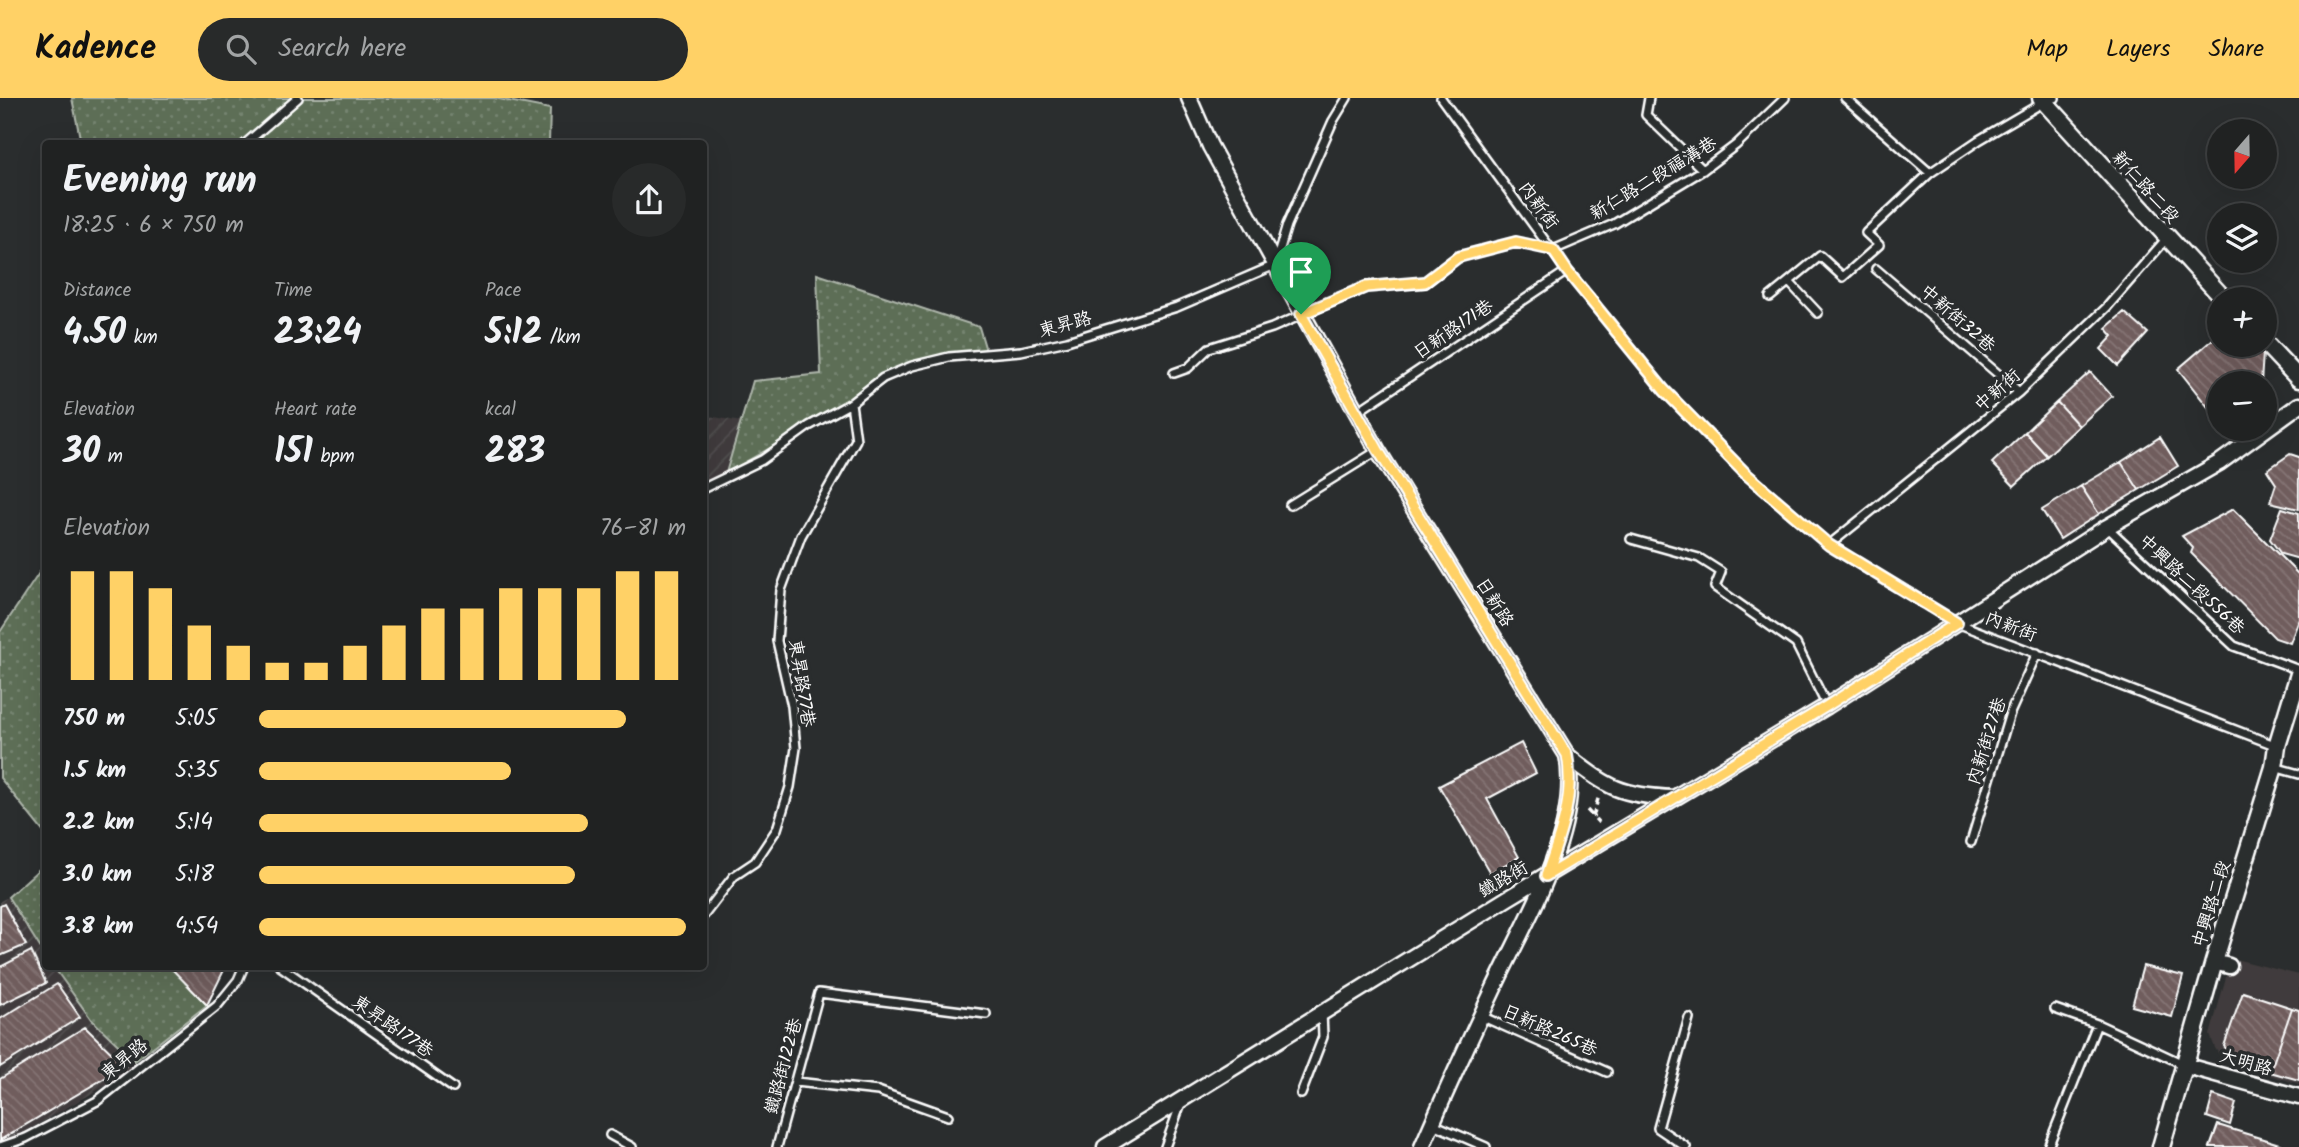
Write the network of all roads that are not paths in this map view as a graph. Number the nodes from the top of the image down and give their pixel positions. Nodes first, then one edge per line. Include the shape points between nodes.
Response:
1 (298, 98) edge
2 (1189, 98) edge
3 (1347, 98) edge
4 (1441, 98) edge
5 (1648, 98) edge
6 (1785, 98) edge
7 (1845, 98) edge
8 (2047, 99) edge
9 (250, 140) edge
10 (1703, 170) junction
11 (1930, 173) junction
12 (2167, 238) junction
13 (1553, 250) junction
14 (1275, 265) junction
15 (1876, 269) dead end
16 (1567, 271) junction
17 (1789, 282) junction
18 (2213, 287) edge
19 (1770, 296) dead end
20 (1818, 313) dead end
21 (1301, 314) junction
22 (2277, 356) edge
23 (1174, 373) dead end
24 (2299, 379) edge
25 (2019, 392) junction
26 (851, 403) junction
27 (2299, 405) edge
28 (1357, 412) junction
29 (1378, 450) junction
30 (707, 487) edge
31 (1290, 505) dead end
32 (2108, 527) junction
33 (1631, 539) dead end
34 (1829, 545) junction
35 (1957, 623) junction
36 (2037, 653) junction
37 (2299, 672) edge
38 (1827, 706) junction
39 (2277, 746) junction
40 (1567, 755) junction
41 (2274, 767) junction
42 (2299, 774) edge
43 (1676, 798) junction
44 (1971, 842) dead end
45 (1546, 876) junction
46 (707, 911) edge
47 (242, 970) edge
48 (286, 970) edge
49 (2055, 1009) dead end
50 (1322, 1012) junction
51 (986, 1014) dead end
52 (1481, 1016) junction
53 (1689, 1018) dead end
54 (2097, 1024) junction
55 (2183, 1065) junction
56 (1606, 1072) dead end
57 (796, 1082) junction
58 (453, 1088) dead end
59 (1301, 1094) dead end
60 (2299, 1097) edge
61 (1182, 1099) junction
62 (948, 1116) dead end
63 (1432, 1124) junction
64 (610, 1135) dead end
65 (0, 1147) edge
66 (632, 1147) edge
67 (777, 1147) edge
68 (1105, 1147) edge
69 (1165, 1147) edge
70 (1422, 1147) edge
71 (1486, 1147) edge
72 (1686, 1147) edge
73 (2048, 1147) edge
74 (2161, 1147) edge

1 - 9 lane
2 - 14 street, 日新路
3 - 14 lane via 1287,225
4 - 13 lane, 內新街
5 - 10 lane via 1646,115
6 - 10 lane, 新仁路二段福溝巷
7 - 11 lane
8 - 11 lane
8 - 12 street, 新仁路二段
10 - 13 lane, 新仁路二段福溝巷 via 1614,224
11 - 17 lane via 1866,233 1879,245 1843,277 1820,256
12 - 18 street, 新仁路二段
12 - 25 lane, 中新街 via 2107,307
13 - 16 lane, 內新街
13 - 21 lane via 1516,242 1458,257 1425,282 1366,287
14 - 21 street, 日新路
14 - 26 lane, 東昇路 via 1178,307 1067,341 912,366 883,378
15 - 25 lane, 中新街32巷
16 - 28 lane, 日新路171巷
16 - 34 lane, 內新街 via 1664,390 1745,473
17 - 19 lane
17 - 20 lane
21 - 23 lane via 1209,348 1188,368
21 - 28 street, 日新路
22 - 24 street
25 - 34 lane, 中新街
26 - 30 lane, 東昇路 via 762,460
26 - 46 lane, 東昇路77巷 via 856,440 801,536 781,590 777,642 796,748 790,787 777,828 755,862 734,876
27 - 32 street, 鐵路街 via 2219,463
28 - 29 street, 日新路
29 - 31 lane
29 - 40 street, 日新路
32 - 35 street, 鐵路街
32 - 37 lane, 中興路二段556巷 via 2234,646
33 - 38 lane via 1699,558 1721,572 1715,587 1796,644
34 - 35 lane, 內新街
35 - 36 lane, 內新街
35 - 38 street, 鐵路街
36 - 39 lane, 內新街
36 - 44 lane, 內新街27巷 via 2010,713
37 - 39 street, 中興路二段
38 - 43 street, 鐵路街
39 - 41 street, 中興路二段
40 - 43 street via 1617,790
40 - 45 street, 日新路 via 1568,804
41 - 42 lane
41 - 55 street, 中興路二段 via 2221,964
43 - 45 street, 鐵路街
45 - 50 street, 鐵路街
45 - 52 street, 日新路
47 - 65 lane, 東昇路 via 217,1006 97,1101
48 - 58 lane, 東昇路177巷
49 - 54 lane
50 - 59 lane via 1323,1037
50 - 61 street, 鐵路街
51 - 57 lane, 鐵路街122巷 via 819,993
52 - 56 lane, 日新路265巷
52 - 63 street, 日新路
53 - 72 lane via 1658,1128
54 - 55 lane
54 - 73 lane
55 - 60 street, 大明路
55 - 74 street, 中興路二段
57 - 62 lane via 878,1090
57 - 67 lane, 鐵路街122巷
61 - 68 street, 鐵路街
61 - 69 lane
63 - 70 street, 日新路
63 - 71 lane
64 - 66 lane

